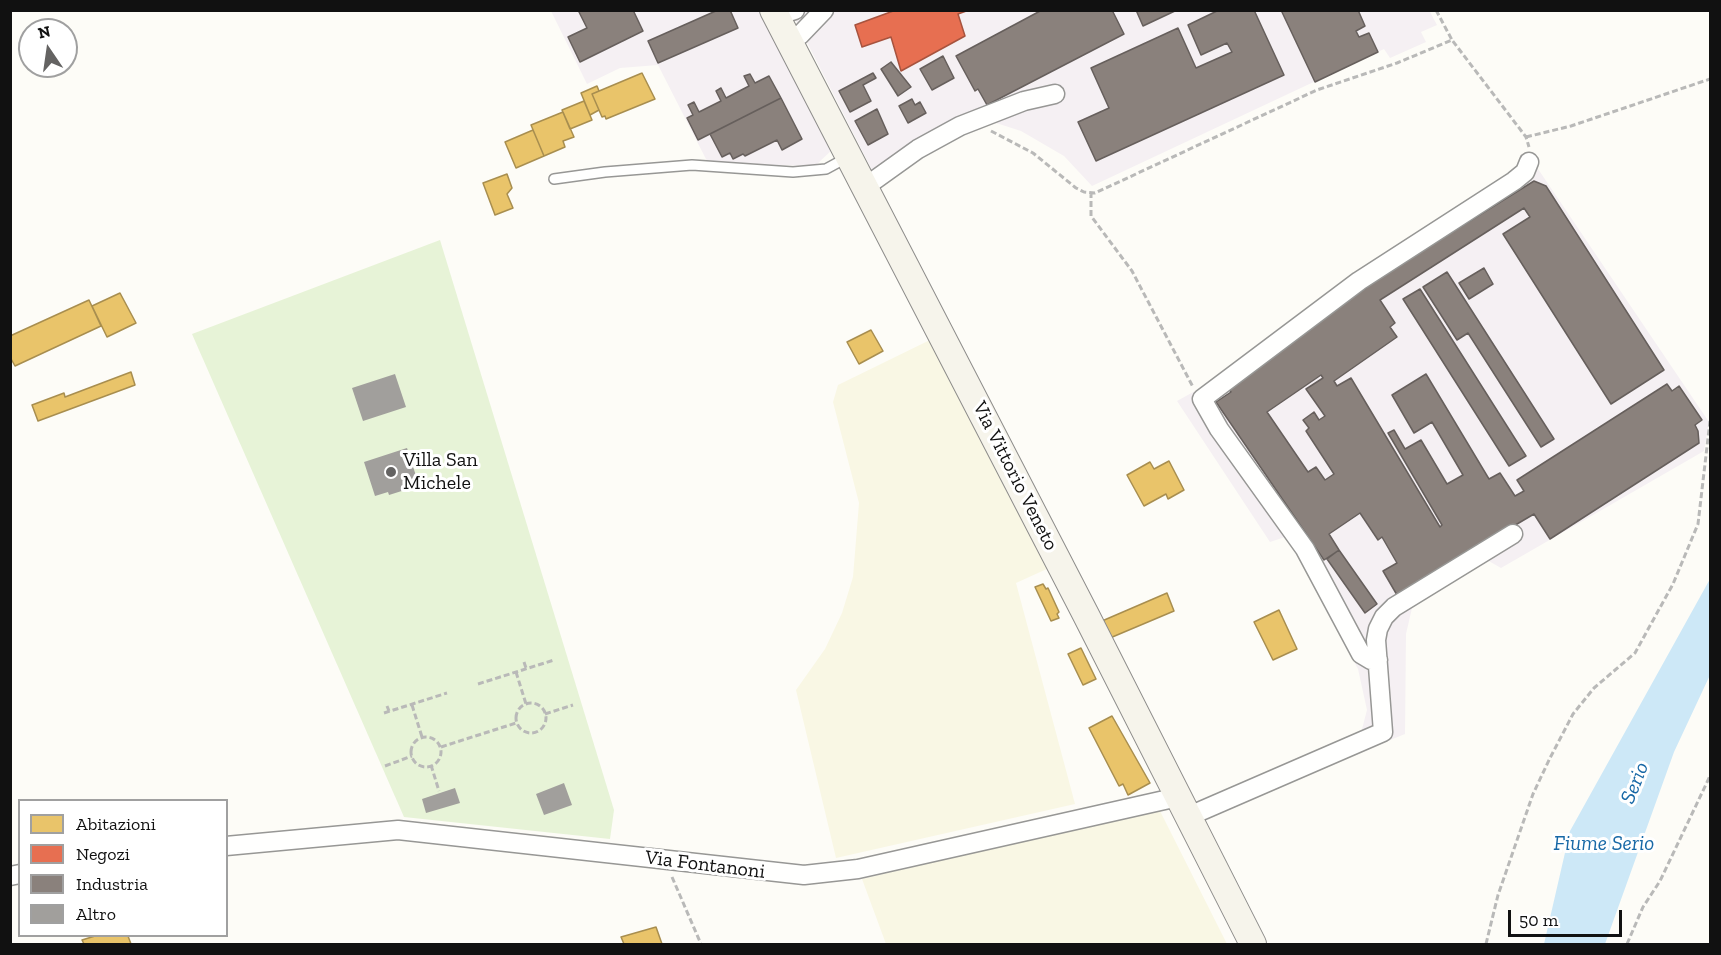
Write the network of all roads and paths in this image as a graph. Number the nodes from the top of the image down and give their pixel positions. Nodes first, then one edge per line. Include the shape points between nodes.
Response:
1 (824, 10) edge
2 (1436, 10) edge
3 (781, 12) edge
4 (1452, 40) junction
5 (789, 42) junction
6 (1710, 79) edge
7 (1055, 94) dead end
8 (960, 126) junction
9 (1526, 137) junction
10 (850, 156) junction
11 (1529, 162) joint
12 (554, 179) dead end
13 (865, 187) junction
14 (1091, 192) junction
15 (1202, 399) junction
16 (1710, 421) edge
17 (1513, 534) dead end
18 (554, 660) dead end
19 (1378, 660) junction
20 (524, 662) dead end
21 (526, 668) junction
22 (516, 671) junction
23 (478, 684) dead end
24 (447, 693) dead end
25 (411, 704) junction
26 (526, 704) junction
27 (573, 705) dead end
28 (387, 706) dead end
29 (388, 711) junction
30 (384, 713) dead end
31 (545, 714) junction
32 (516, 723) junction
33 (422, 738) junction
34 (441, 747) junction
35 (412, 756) junction
36 (431, 765) junction
37 (385, 766) dead end
38 (1710, 776) edge
39 (439, 791) dead end
40 (1182, 807) junction
41 (228, 846) edge
42 (665, 860) junction
43 (701, 945) edge
44 (1253, 945) edge
45 (1486, 945) edge
46 (1627, 945) edge

1 - 5 street
2 - 4 path
3 - 5 main road, Via Vittorio Veneto
4 - 9 path
4 - 14 path via 1317,90 1105,189
5 - 10 main road, Via Vittorio Veneto
6 - 9 path via 1571,126
7 - 8 street via 1024,101
8 - 13 street via 918,149
8 - 14 path via 978,127 1011,141 1076,188
9 - 11 path
10 - 12 lane via 826,169 793,172 692,165
10 - 13 main road, Via Vittorio Veneto
11 - 15 street via 1525,172 1514,181 1359,281
13 - 40 main road, Via Vittorio Veneto
14 - 15 path via 1091,216 1122,255
15 - 19 street via 1305,549 1361,654
16 - 45 path via 1698,524 1673,584 1635,652 1594,688 1573,714 1550,758 1533,794 1498,895
17 - 19 street via 1394,607 1378,629
18 - 21 path
19 - 40 street, Via Fontanoni via 1383,732
20 - 21 path
21 - 22 path
22 - 23 path
22 - 26 path
24 - 25 path
25 - 29 path
25 - 33 path
26 - 31 path via 539,706
26 - 32 path via 516,714
27 - 31 path
28 - 29 path
29 - 30 path
31 - 32 path via 542,728 533,733 523,731
32 - 34 path
33 - 34 path via 435,740
33 - 35 path via 412,747
34 - 36 path via 440,757
35 - 36 path via 419,764
35 - 37 path
36 - 39 path
38 - 46 path
40 - 42 street, Via Fontanoni via 826,874 781,874
40 - 44 main road, Via Vittorio Veneto
41 - 42 street, Via Fontanoni via 398,830
42 - 43 path

